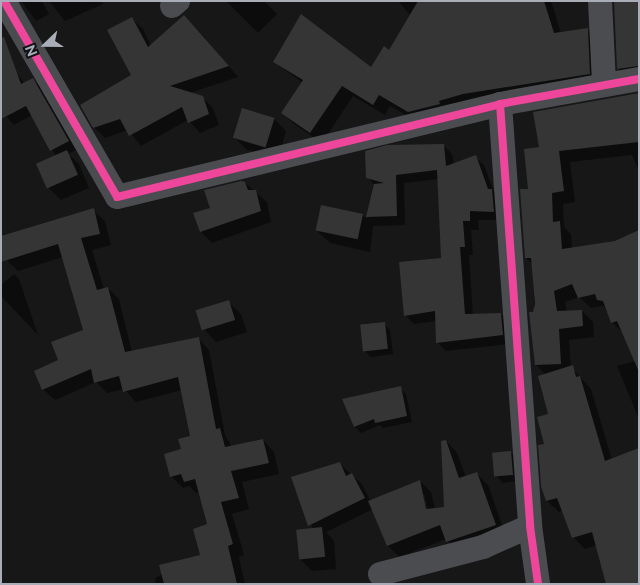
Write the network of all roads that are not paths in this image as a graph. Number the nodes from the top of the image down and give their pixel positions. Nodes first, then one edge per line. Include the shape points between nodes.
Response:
1 (4, 1) edge
2 (600, 1) edge
3 (639, 80) edge
4 (604, 84) junction
5 (500, 104) junction
6 (530, 526) junction
7 (380, 574) dead end
8 (538, 584) edge

1 - 5 street via 117,197
2 - 4 street
3 - 4 street
4 - 5 street
5 - 6 street
6 - 7 street via 483,547
6 - 8 street

